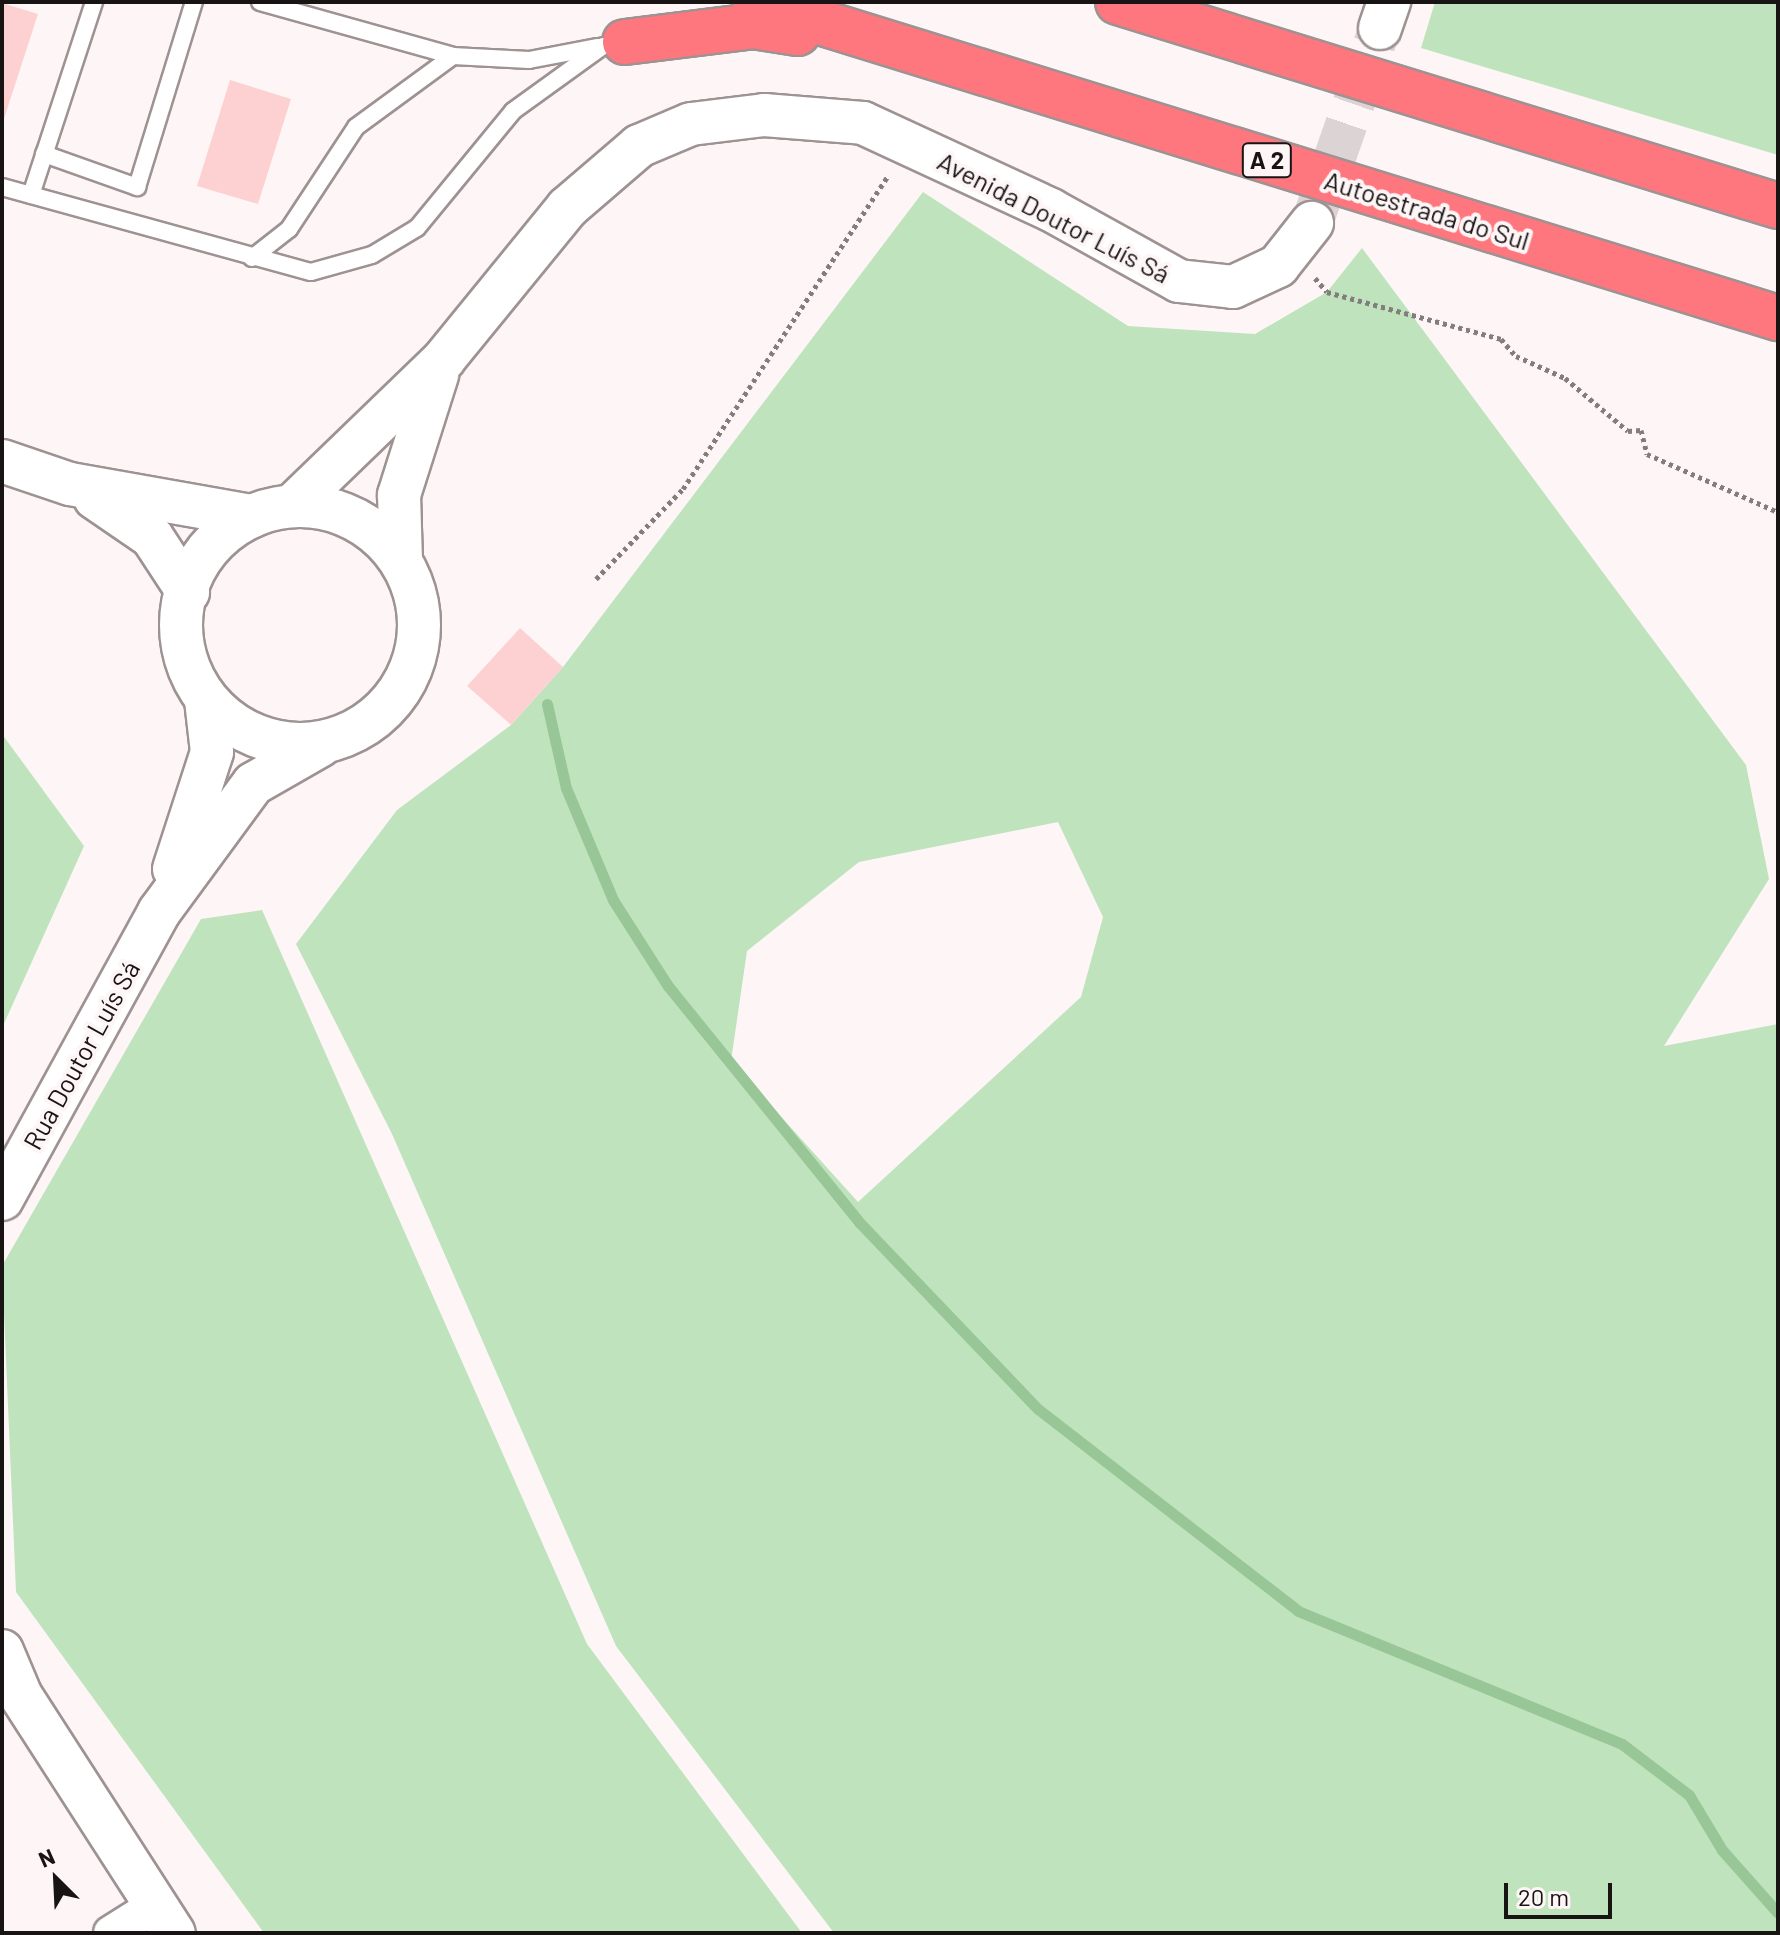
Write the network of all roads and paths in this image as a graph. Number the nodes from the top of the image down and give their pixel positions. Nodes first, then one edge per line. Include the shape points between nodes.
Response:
1 (94, 2) edge
2 (194, 2) edge
3 (260, 2) edge
4 (755, 2) edge
5 (1118, 2) edge
6 (614, 44) junction
7 (918, 52) junction
8 (453, 56) junction
9 (908, 144) junction
10 (44, 154) junction
11 (2, 187) edge
12 (31, 195) junction
13 (1778, 206) edge
14 (1301, 236) joint
15 (252, 258) junction
16 (1778, 318) edge
17 (444, 359) junction
18 (2, 461) edge
19 (70, 484) junction
20 (292, 506) junction
21 (1778, 512) edge
22 (252, 516) junction
23 (401, 561) junction
24 (596, 579) dead end
25 (188, 592) junction
26 (206, 700) junction
27 (326, 742) junction
28 (159, 912) junction
29 (2, 1199) edge
30 (2, 1651) edge
31 (164, 1920) edge
32 (111, 1933) edge

1 - 10 lane
2 - 10 lane via 137,187
3 - 8 lane
4 - 7 highway, Autoestrada do Sul / A 2
5 - 13 highway
6 - 7 highway via 753,26
6 - 8 lane via 529,60
6 - 15 lane via 513,111 417,228 372,255 311,272
7 - 16 highway, Autoestrada do Sul / A 2
8 - 15 lane via 356,127 289,229
9 - 14 street, Avenida Doutor Luís Sá via 1051,210 1179,281 1233,287 1278,266
9 - 17 street, Avenida Doutor Luís Sá via 863,123 764,115 691,124 639,146 567,208
9 - 24 path via 683,489
10 - 12 lane
11 - 12 lane
12 - 15 lane
14 - 21 path via 1327,292 1501,339 1516,356 1565,378 1628,431 1641,430 1647,454
17 - 20 street, Avenida Doutor Luís Sá
17 - 23 street, Avenida Doutor Luís Sá via 407,457 399,495
18 - 19 street
19 - 22 street
19 - 25 street via 152,537
20 - 22 street
20 - 23 street via 341,513 373,530
22 - 25 street via 223,535 196,567
23 - 27 street via 420,620 414,660 386,709
25 - 26 street via 180,617 186,663
26 - 27 street via 242,731 283,744
26 - 28 street via 212,752
27 - 28 street via 253,784
28 - 29 street, Rua Doutor Luís Sá
30 - 31 street via 21,1696
31 - 32 street

